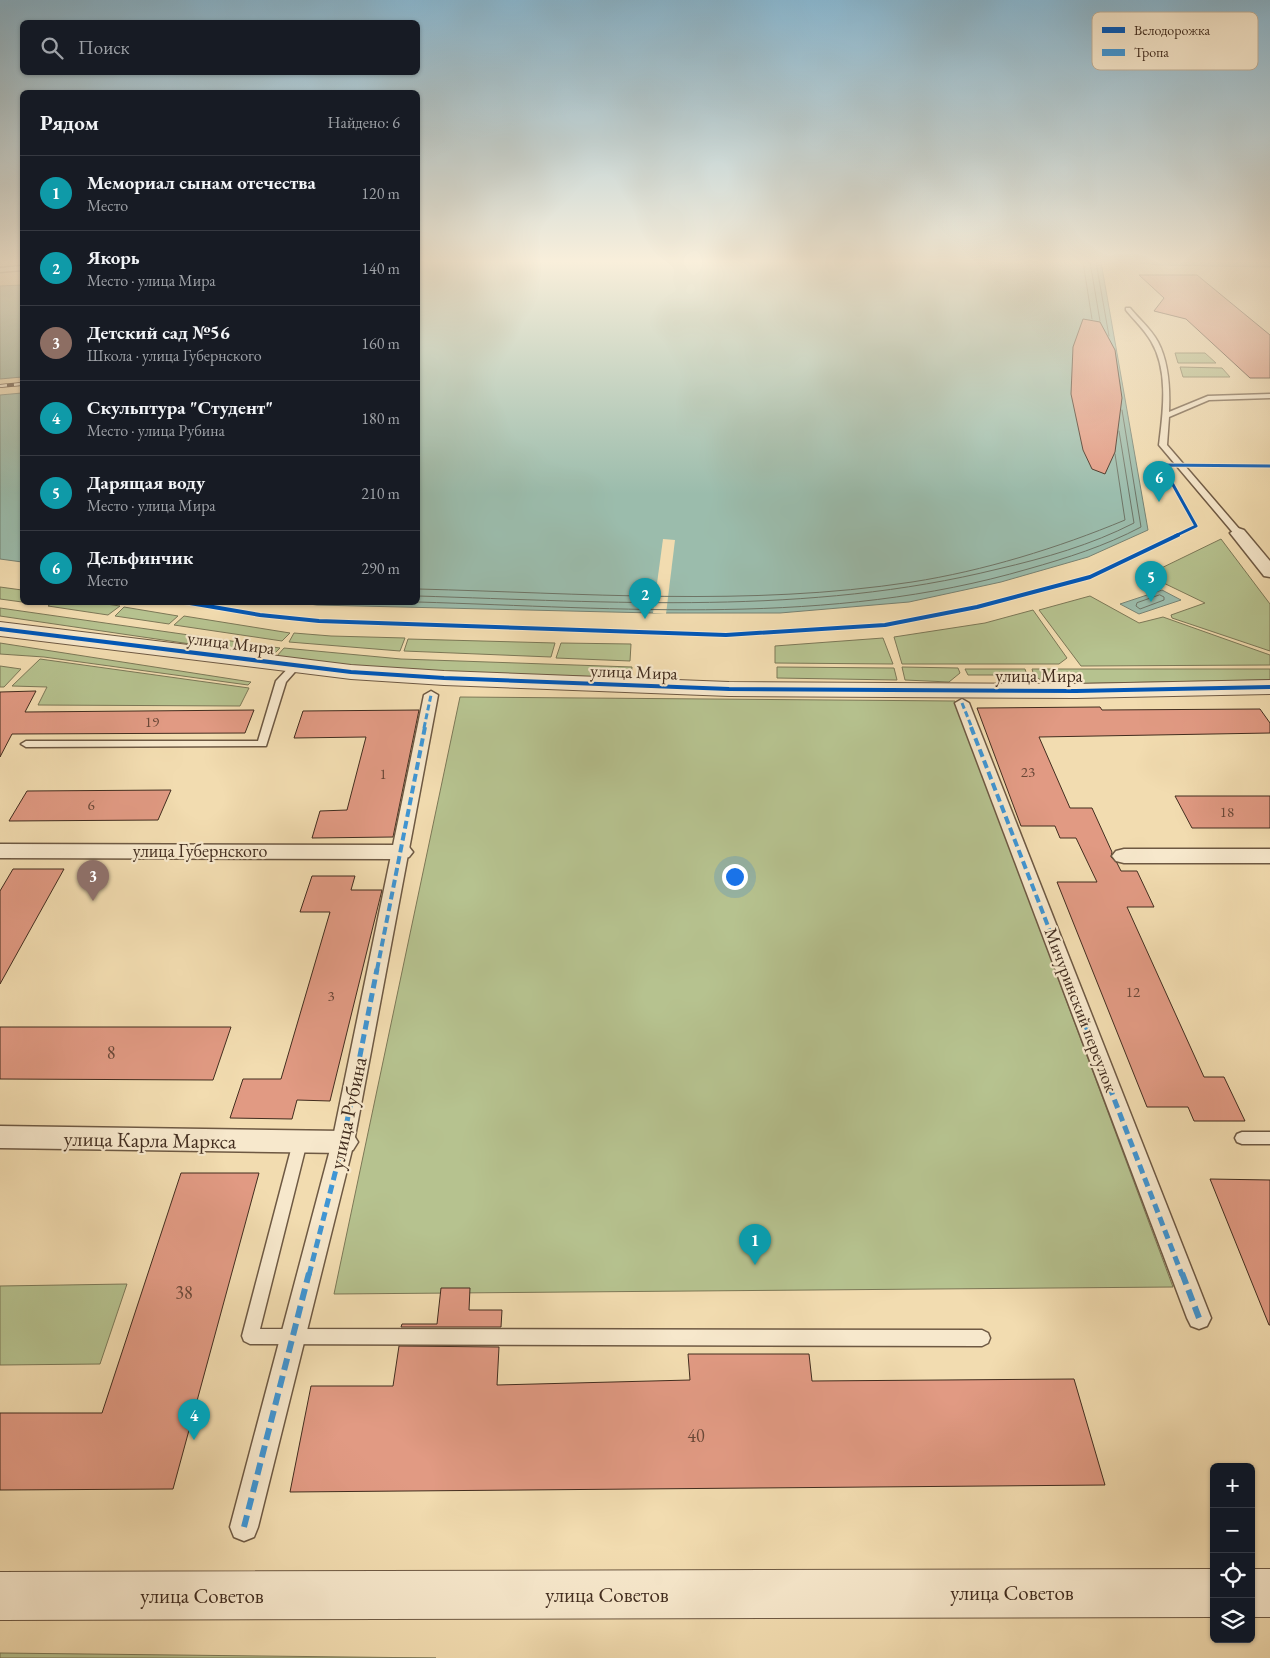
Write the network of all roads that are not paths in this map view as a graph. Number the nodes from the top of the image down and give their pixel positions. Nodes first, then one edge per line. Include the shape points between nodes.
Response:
1 (1152, 339) edge
2 (1270, 396) edge
3 (1166, 416) junction
4 (1238, 533) joint
5 (1270, 572) edge
6 (0, 629) edge
7 (296, 665) junction
8 (1270, 688) edge
9 (431, 695) dead end
10 (962, 704) dead end
11 (26, 744) dead end
12 (0, 851) edge
13 (401, 852) junction
14 (1124, 856) dead end
15 (1270, 856) edge
16 (0, 1137) edge
17 (1242, 1138) dead end
18 (1270, 1138) edge
19 (300, 1142) junction
20 (343, 1142) junction
21 (1199, 1318) dead end
22 (294, 1336) junction
23 (982, 1338) dead end
24 (244, 1527) dead end
25 (1210, 1593) edge
26 (1255, 1593) edge
27 (1270, 1593) edge
28 (0, 1596) edge

1 - 3 lane via 1163,371
2 - 3 lane via 1208,398
3 - 4 lane via 1163,445
4 - 5 street
6 - 7 street, улица Мира
7 - 8 street, улица Мира via 444,678 728,689
7 - 11 lane via 281,681 262,744
9 - 13 street, улица Рубина
10 - 21 street, Мичуринский переулок
12 - 13 street, улица Губернского
13 - 20 street, улица Рубина
14 - 15 street
16 - 19 street, улица Карла Маркса
17 - 18 lane
19 - 20 street, улица Карла Маркса
19 - 22 lane via 250,1336
20 - 22 street, улица Рубина
22 - 23 lane
22 - 24 street, улица Рубина
25 - 28 street, улица Советов
26 - 27 street

